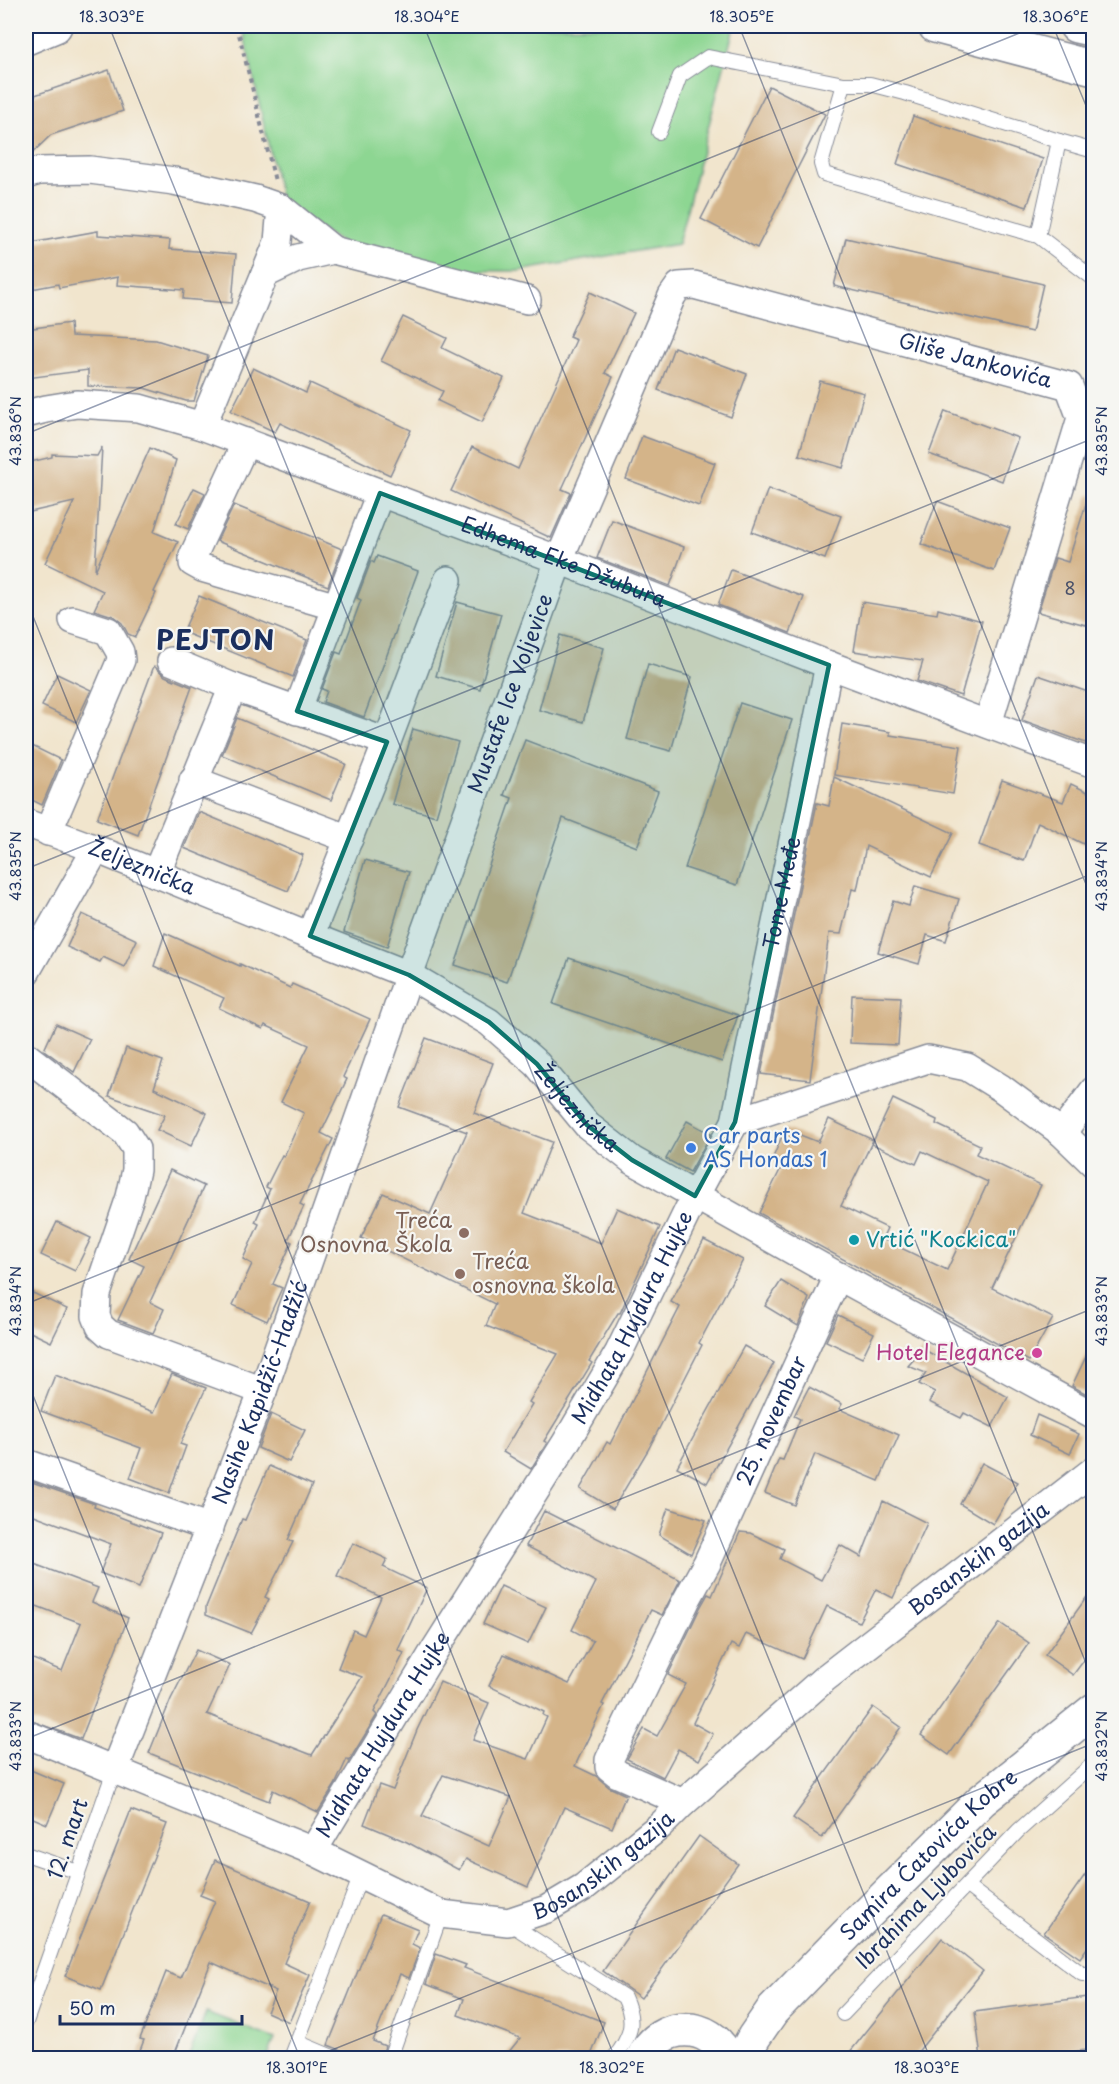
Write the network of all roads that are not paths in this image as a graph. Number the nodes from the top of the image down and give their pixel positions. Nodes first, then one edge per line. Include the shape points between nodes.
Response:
1 (55, 26) edge
2 (935, 26) edge
3 (1076, 26) edge
4 (1094, 30) edge
5 (26, 38) edge
6 (1094, 68) edge
7 (844, 84) junction
8 (659, 132) dead end
9 (1059, 141) junction
10 (1094, 151) edge
11 (26, 175) edge
12 (281, 208) junction
13 (1038, 236) junction
14 (333, 250) junction
15 (265, 274) junction
16 (1094, 279) edge
17 (680, 286) joint
18 (527, 300) dead end
19 (26, 414) edge
20 (1089, 417) edge
21 (202, 426) junction
22 (246, 442) junction
23 (380, 493) junction
24 (559, 560) junction
25 (448, 580) dead end
26 (337, 607) junction
27 (73, 620) dead end
28 (171, 661) dead end
29 (828, 665) junction
30 (233, 687) junction
31 (297, 711) junction
32 (988, 724) junction
33 (387, 742) junction
34 (1094, 764) edge
35 (193, 780) junction
36 (37, 828) edge
37 (349, 839) junction
38 (96, 849) junction
39 (156, 874) junction
40 (310, 936) junction
41 (26, 972) edge
42 (409, 975) junction
43 (26, 1056) edge
44 (1094, 1090) edge
45 (735, 1122) junction
46 (1062, 1133) junction
47 (1094, 1164) edge
48 (695, 1196) junction
49 (838, 1276) junction
50 (263, 1391) junction
51 (1094, 1416) edge
52 (26, 1463) edge
53 (1094, 1470) edge
54 (210, 1528) junction
55 (1094, 1710) edge
56 (26, 1734) edge
57 (1094, 1763) edge
58 (114, 1771) junction
59 (683, 1803) junction
60 (313, 1851) junction
61 (26, 1854) edge
62 (78, 1872) junction
63 (361, 1875) junction
64 (967, 1886) junction
65 (441, 1914) junction
66 (508, 1922) junction
67 (1094, 1974) edge
68 (772, 2011) junction
69 (843, 2014) dead end
70 (26, 2022) edge
71 (693, 2029) junction
72 (297, 2042) junction
73 (291, 2058) edge
74 (335, 2058) edge
75 (390, 2058) edge
76 (614, 2058) edge
77 (643, 2058) edge
78 (727, 2058) edge
79 (741, 2058) edge

1 - 5 main road
2 - 6 main road
3 - 4 main road
7 - 8 lane via 708,57 680,76
7 - 9 lane via 870,84 905,93
7 - 13 lane via 821,164 824,174
9 - 10 lane
9 - 13 lane
11 - 12 street via 90,170 174,180
12 - 14 street
12 - 15 street via 278,242
13 - 16 lane
14 - 15 street via 298,258
14 - 18 street
15 - 21 street
17 - 20 street, Gliše Jankovića via 694,285 1069,386
17 - 24 street, Mustafe Ice Voljevice via 672,296
19 - 21 street, Edhema Eke Džubura via 77,404 98,405 140,408
20 - 32 street, Gliše Jankovića
21 - 22 street, Edhema Eke Džubura
22 - 23 street, Edhema Eke Džubura
22 - 26 street via 193,563
23 - 24 street, Edhema Eke Džubura
23 - 26 street
24 - 29 street, Edhema Eke Džubura
24 - 42 street, Mustafe Ice Voljevice
25 - 33 street
26 - 31 street
27 - 36 street, Željeznička via 108,631 121,660
28 - 30 street
29 - 32 street, Edhema Eke Džubura
29 - 45 street, Tome Međe
30 - 31 street
30 - 35 street
31 - 33 street
32 - 34 street, Edhema Eke Džubura
33 - 37 street
35 - 37 street
35 - 39 street
36 - 38 street, Željeznička
37 - 40 street
38 - 39 street, Željeznička
38 - 41 street
39 - 40 street, Željeznička
40 - 42 street, Željeznička
42 - 48 street, Željeznička via 489,1022 537,1064 587,1125 632,1160
42 - 50 street, Nasihe Kapidžić-Hadžić
43 - 50 street via 125,1132 136,1149 130,1197 97,1294 96,1316 100,1326 109,1334
44 - 46 street
45 - 46 street via 928,1059 967,1067
45 - 48 street, Midhata Hujdura Hujke
46 - 47 street
48 - 49 street, Željeznička
48 - 60 street, Midhata Hujdura Hujke via 619,1352
49 - 51 street, Željeznička
49 - 59 street, 25. novembar via 707,1563 609,1760 609,1767 618,1774
50 - 54 street, Nasihe Kapidžić-Hadžić
52 - 54 street
53 - 59 street, Bosanskih gazija via 824,1679
54 - 58 street, Nasihe Kapidžić-Hadžić
55 - 68 main road, Samira Ćatovića Kobre via 981,1801
56 - 58 street, Bosanskih gazija
57 - 64 lane, Ibrahima Ljubovića via 1018,1831
58 - 60 street, Bosanskih gazija
58 - 62 lane, 12. mart
59 - 66 street, Bosanskih gazija via 584,1887 548,1909
60 - 63 street, Bosanskih gazija
61 - 62 lane
62 - 70 lane, 12. mart
63 - 65 street, Bosanskih gazija
63 - 72 lane
64 - 67 lane via 1082,1974
64 - 69 lane, Ibrahima Ljubovića
65 - 66 street, Bosanskih gazija
65 - 75 lane
66 - 76 lane via 624,1997 631,2012 630,2028
68 - 71 main road via 717,2031
68 - 79 main road, Samira Ćatovića Kobre
71 - 77 main road via 663,2034 651,2043
71 - 78 main road via 713,2039
72 - 73 lane
72 - 74 lane

